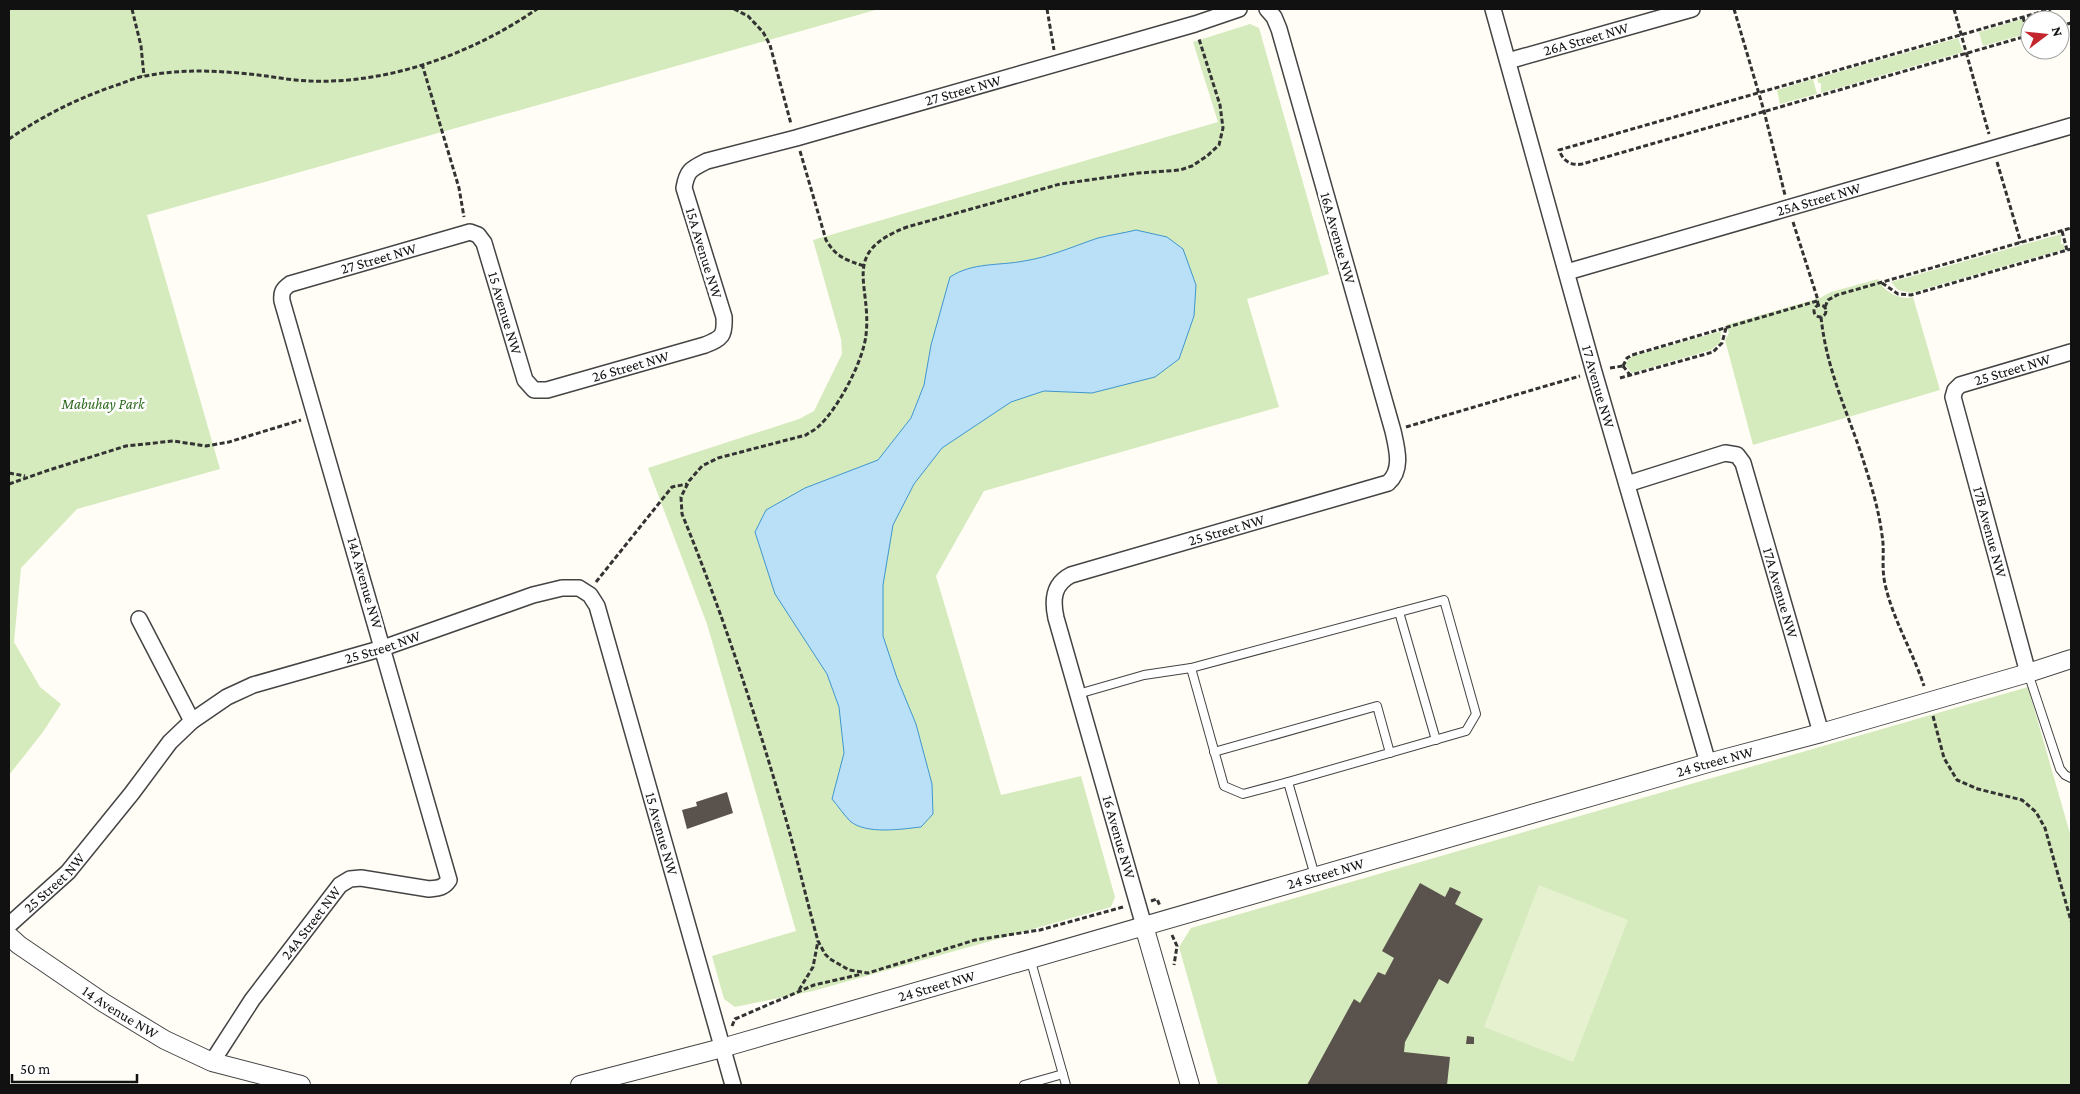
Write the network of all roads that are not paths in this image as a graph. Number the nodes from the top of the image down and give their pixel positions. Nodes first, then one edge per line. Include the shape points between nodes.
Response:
1 (1240, 9) edge
2 (1267, 9) edge
3 (1494, 9) edge
4 (1692, 9) edge
5 (1508, 60) junction
6 (2071, 126) edge
7 (687, 172) joint
8 (472, 234) joint
9 (1567, 272) junction
10 (281, 293) joint
11 (723, 334) joint
12 (2071, 352) edge
13 (534, 390) joint
14 (1955, 390) joint
15 (1396, 470) joint
16 (1627, 484) junction
17 (1056, 589) joint
18 (583, 591) joint
19 (1399, 612) junction
20 (139, 620) dead end
21 (383, 648) junction
22 (2071, 658) edge
23 (1191, 668) junction
24 (2028, 673) junction
25 (1078, 694) junction
26 (192, 721) junction
27 (1821, 733) junction
28 (1436, 740) junction
29 (1214, 752) junction
30 (1390, 753) junction
31 (1708, 763) junction
32 (2071, 778) edge
33 (1288, 782) junction
34 (449, 872) joint
35 (1315, 876) junction
36 (9, 925) edge
37 (1144, 926) junction
38 (9, 936) edge
39 (1030, 958) junction
40 (722, 1048) junction
41 (212, 1062) junction
42 (1063, 1074) junction
43 (301, 1085) edge
44 (580, 1085) edge
45 (732, 1085) edge
46 (1024, 1085) edge
47 (1066, 1085) edge
48 (1190, 1085) edge

1 - 7 street, 27 Street NW via 707,161
2 - 15 street, 16A Avenue NW via 1279,29 1398,450
3 - 5 street, 17 Avenue NW
4 - 5 street, 26A Street NW
5 - 9 street, 17 Avenue NW
6 - 9 street, 25A Street NW
7 - 11 street, 15A Avenue NW via 684,188 724,317
8 - 10 street, 27 Street NW via 290,284
8 - 13 street, 15 Avenue NW via 488,253 525,380
9 - 16 street, 17 Avenue NW
10 - 21 street, 14A Avenue NW
11 - 13 street, 26 Street NW via 705,345 547,390
12 - 14 street, 25 Street NW via 1960,385
14 - 24 street, 17B Avenue NW via 1953,397
15 - 17 street, 25 Street NW via 1388,483 1071,575
16 - 27 street, 17A Avenue NW via 1725,453 1737,455 1743,463
16 - 31 street, 17 Avenue NW
17 - 25 street, 16 Avenue NW via 1053,606
18 - 21 street, 25 Street NW via 562,588 533,595
18 - 40 street, 15 Avenue NW via 597,606
19 - 23 lane
19 - 28 lane
19 - 28 lane via 1444,600 1476,714 1466,731
20 - 26 street
21 - 26 street, 25 Street NW via 253,685 227,697
21 - 34 street, 14A Avenue NW
22 - 24 street, 24 Street NW
23 - 25 lane via 1144,675
23 - 29 lane
24 - 27 street, 24 Street NW
24 - 32 lane via 2060,769
25 - 37 street, 16 Avenue NW
26 - 36 street, 25 Street NW via 170,742 68,872
27 - 31 street, 24 Street NW
28 - 30 lane
29 - 30 lane via 1376,706
29 - 33 lane via 1224,786 1243,794
30 - 33 lane
31 - 35 street, 24 Street NW
33 - 35 lane
34 - 41 street, 24A Street NW via 449,880 440,888 361,878 350,879 340,885 252,1000
35 - 37 street, 24 Street NW
37 - 39 street, 24 Street NW
37 - 48 street, 16 Avenue NW
38 - 41 street, 14 Avenue NW via 165,1040
39 - 40 street, 24 Street NW
39 - 42 lane
40 - 44 street, 24 Street NW
40 - 45 street, 15 Avenue NW
41 - 43 street, 14 Avenue NW
42 - 46 lane
42 - 47 lane

